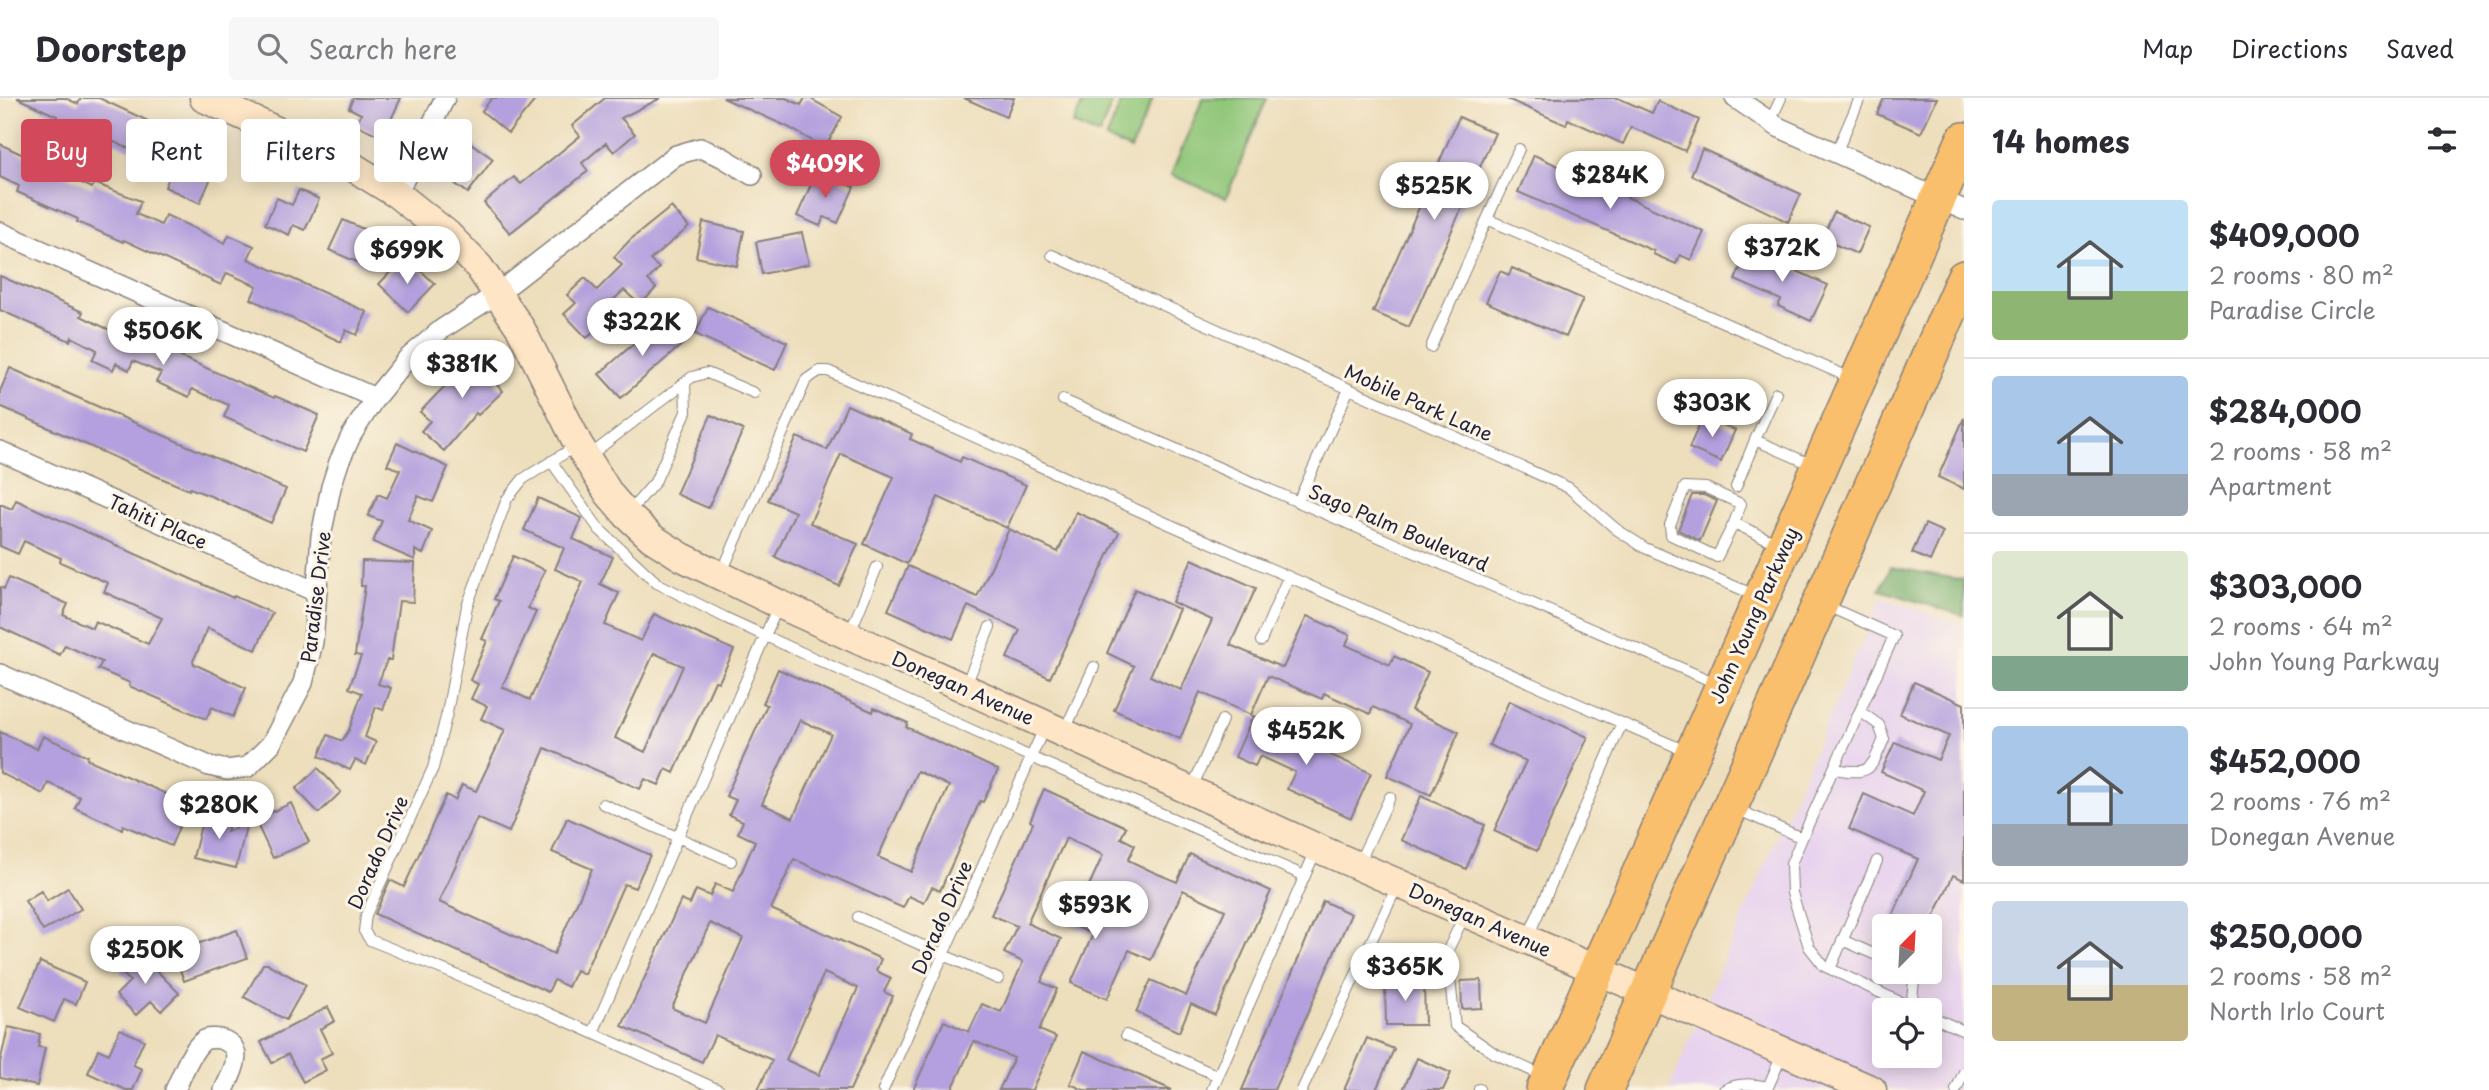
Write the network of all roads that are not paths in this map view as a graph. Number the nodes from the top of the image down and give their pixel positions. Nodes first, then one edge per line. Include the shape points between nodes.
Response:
1 (206, 98) edge
2 (445, 98) edge
3 (1735, 98) edge
4 (1781, 98) edge
5 (1860, 98) edge
6 (1770, 122) junction
7 (1964, 140) edge
8 (1519, 149) dead end
9 (1836, 153) junction
10 (752, 175) dead end
11 (397, 194) junction
12 (1951, 204) edge
13 (1487, 219) junction
14 (0, 232) edge
15 (1052, 255) dead end
16 (1964, 278) edge
17 (497, 295) junction
18 (1432, 347) dead end
19 (1857, 380) junction
20 (685, 383) junction
21 (1349, 389) junction
22 (754, 393) dead end
23 (1776, 393) dead end
24 (375, 398) junction
25 (1063, 400) dead end
26 (1755, 440) junction
27 (0, 451) edge
28 (582, 451) junction
29 (551, 461) junction
30 (1818, 468) junction
31 (1736, 487) dead end
32 (1298, 502) junction
33 (627, 516) junction
34 (1734, 523) junction
35 (1784, 546) junction
36 (877, 566) dead end
37 (721, 577) junction
38 (1289, 577) junction
39 (316, 592) junction
40 (1761, 598) junction
41 (1820, 603) junction
42 (779, 604) junction
43 (990, 627) dead end
44 (765, 636) junction
45 (849, 636) junction
46 (1261, 641) dead end
47 (1094, 667) dead end
48 (0, 674) edge
49 (1721, 686) junction
50 (964, 688) junction
51 (1861, 712) junction
52 (1222, 720) dead end
53 (1622, 723) junction
54 (1055, 729) junction
55 (1692, 754) junction
56 (1031, 757) junction
57 (1834, 769) junction
58 (1191, 790) junction
59 (1390, 797) dead end
60 (603, 804) dead end
61 (1730, 806) junction
62 (679, 838) junction
63 (1802, 838) junction
64 (1317, 848) junction
65 (731, 861) dead end
66 (1877, 861) dead end
67 (1358, 865) junction
68 (1305, 876) junction
69 (1398, 883) junction
70 (1465, 912) junction
71 (858, 917) dead end
72 (1527, 939) junction
73 (1842, 940) junction
74 (1872, 953) edge
75 (943, 956) junction
76 (1830, 969) junction
77 (1596, 970) junction
78 (998, 979) dead end
79 (1648, 991) junction
80 (1892, 998) edge
81 (1942, 1021) edge
82 (1964, 1031) edge
83 (593, 1033) junction
84 (1126, 1035) dead end
85 (1784, 1051) junction
86 (1964, 1072) edge
87 (1218, 1076) junction
88 (1546, 1084) edge
89 (1772, 1088) edge
90 (175, 1090) edge
91 (224, 1090) edge
92 (719, 1090) edge
93 (883, 1090) edge
94 (1212, 1090) edge
95 (1302, 1090) edge
96 (1605, 1090) edge
97 (1724, 1090) edge
98 (1872, 1090) edge
99 (1956, 1090) edge

1 - 11 street, Donegan Avenue via 345,162
2 - 11 street
3 - 6 street
4 - 6 lane
5 - 9 lane
6 - 9 street
7 - 12 highway, John Young Parkway
8 - 13 lane
9 - 12 street
10 - 17 street, Paradise Drive via 700,148 676,155
11 - 17 street, Donegan Avenue via 447,234 479,267
12 - 19 highway, John Young Parkway
13 - 18 lane
13 - 19 lane
14 - 24 street
15 - 21 lane, Mobile Park Lane
16 - 41 highway
17 - 24 street, Paradise Drive via 442,329 407,359
17 - 28 street, Donegan Avenue via 521,329
19 - 30 highway, John Young Parkway
20 - 22 lane via 707,373
20 - 28 lane, Dorado Drive
20 - 33 lane via 686,412 655,482
21 - 32 lane
21 - 40 lane, Mobile Park Lane via 1569,488 1645,548
23 - 26 lane
24 - 39 street, Paradise Drive via 339,462 321,536
25 - 32 lane, Sago Palm Boulevard
26 - 30 lane
26 - 31 lane
27 - 39 street, Tahiti Place
28 - 29 lane, Dorado Drive
28 - 33 street, Donegan Avenue
29 - 44 lane via 599,529 657,583
29 - 83 lane, Dorado Drive via 523,479 507,499 467,606 433,768 366,915 364,931 370,940
30 - 35 highway, John Young Parkway
32 - 49 lane, Sago Palm Boulevard
33 - 37 street, Donegan Avenue via 652,538
34 - 34 lane via 1741,504 1706,488 1685,487 1671,535 1717,557
34 - 35 lane
35 - 40 highway, John Young Parkway
36 - 45 lane
37 - 38 lane via 806,380 828,371
37 - 42 street, Donegan Avenue
38 - 46 lane
38 - 53 lane
39 - 48 street, Paradise Drive via 313,642 303,683 271,744 248,767 228,770 209,766
40 - 49 highway, John Young Parkway
41 - 51 lane via 1894,636
41 - 61 highway
42 - 44 lane
42 - 45 street, Donegan Avenue
43 - 50 lane
44 - 56 lane
44 - 62 lane
45 - 50 street, Donegan Avenue
47 - 54 lane, Dorado Drive
49 - 55 highway, John Young Parkway
50 - 54 street, Donegan Avenue
51 - 57 lane
51 - 57 lane via 1879,725 1884,738 1872,766 1859,773
52 - 58 lane
53 - 55 lane
53 - 72 lane
54 - 56 lane, Dorado Drive
54 - 58 street, Donegan Avenue
55 - 77 highway, John Young Parkway
56 - 68 lane
56 - 75 lane, Dorado Drive
57 - 63 lane
58 - 64 street, Donegan Avenue
59 - 67 lane
60 - 62 lane
61 - 63 lane
61 - 79 highway
62 - 65 lane
62 - 83 lane
63 - 76 lane via 1791,864 1792,893 1809,947
64 - 67 street, Donegan Avenue
64 - 68 lane
66 - 73 lane
67 - 69 street, Donegan Avenue
68 - 87 lane
69 - 70 street, Donegan Avenue
69 - 95 lane
70 - 72 street, Donegan Avenue
70 - 88 lane via 1447,952 1455,1026
71 - 75 lane
72 - 77 street, Donegan Avenue
73 - 74 lane
73 - 76 lane
75 - 78 lane
75 - 93 lane, Dorado Drive
76 - 80 lane
77 - 79 street, Donegan Avenue
77 - 88 highway, John Young Parkway
79 - 85 street, Donegan Avenue
79 - 96 highway
81 - 82 lane
83 - 92 lane, Dorado Drive
84 - 87 lane
85 - 89 lane
85 - 98 street, Donegan Avenue
86 - 99 lane
87 - 94 lane
89 - 97 lane via 1750,1084
90 - 91 street via 197,1049 210,1038 231,1045 237,1054

